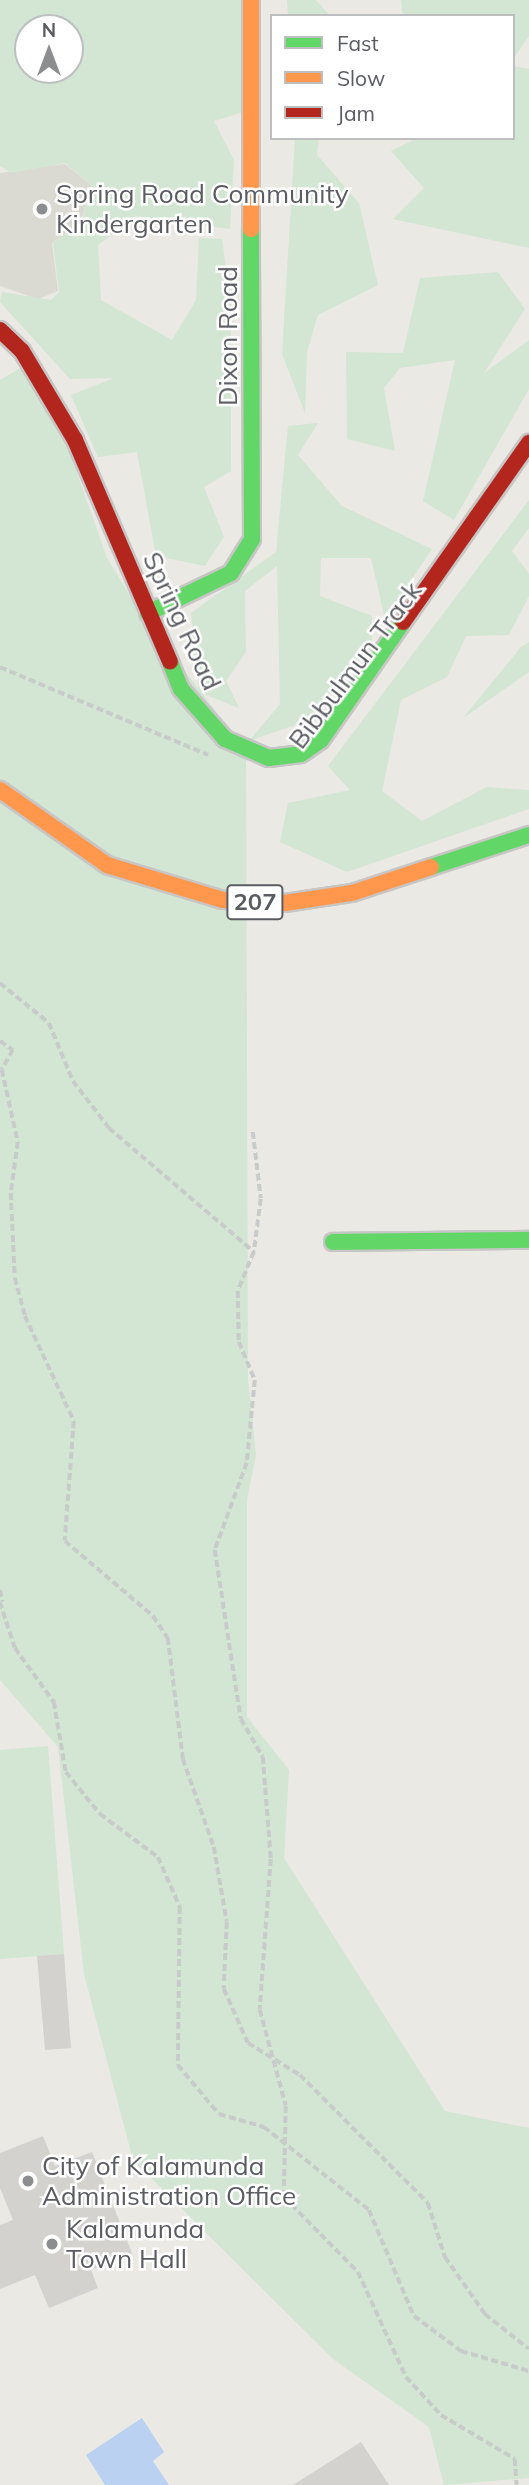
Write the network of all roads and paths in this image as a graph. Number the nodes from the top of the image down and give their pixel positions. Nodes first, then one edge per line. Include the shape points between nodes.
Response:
1 (251, 0) edge
2 (0, 330) edge
3 (529, 443) edge
4 (148, 613) junction
5 (0, 667) edge
6 (218, 759) dead end
7 (0, 790) edge
8 (529, 835) edge
9 (0, 983) edge
10 (0, 1041) edge
11 (253, 1132) dead end
12 (529, 1240) edge
13 (333, 1241) dead end
14 (254, 1252) junction
15 (0, 1590) edge
16 (2, 1603) edge
17 (268, 2056) junction
18 (283, 2141) junction
19 (529, 2349) edge
20 (529, 2371) edge
21 (517, 2485) edge

1 - 4 street, Dixon Road via 252,539 231,573
2 - 4 street, Spring Road via 54,398
3 - 4 street, Spring Road via 350,701 321,740 301,754 269,758 225,739 181,689
5 - 6 path
7 - 8 street, 207 via 107,865 161,887 223,900 285,903 352,894
9 - 14 path via 49,1023 73,1081 109,1128
10 - 17 path via 13,1050 2,1070 18,1142 11,1193 15,1279 25,1316 74,1421 65,1541 153,1616 168,1638 183,1759 214,1847 225,1909 223,1989 248,2043
11 - 14 path via 261,1199
12 - 13 street
14 - 17 path via 238,1291 239,1342 254,1380 247,1463 215,1550 241,1719 263,1757 271,1859 260,2010
15 - 16 path
16 - 18 path via 15,1648 54,1702 66,1772 100,1814 158,1857 180,1907 178,2065 219,2114 264,2127
17 - 18 path via 286,2106
17 - 19 path via 300,2075 371,2141 428,2203 445,2257 485,2314
18 - 20 path via 369,2210 414,2315 461,2351
18 - 21 path via 284,2197 358,2272 405,2377 441,2415 515,2459

